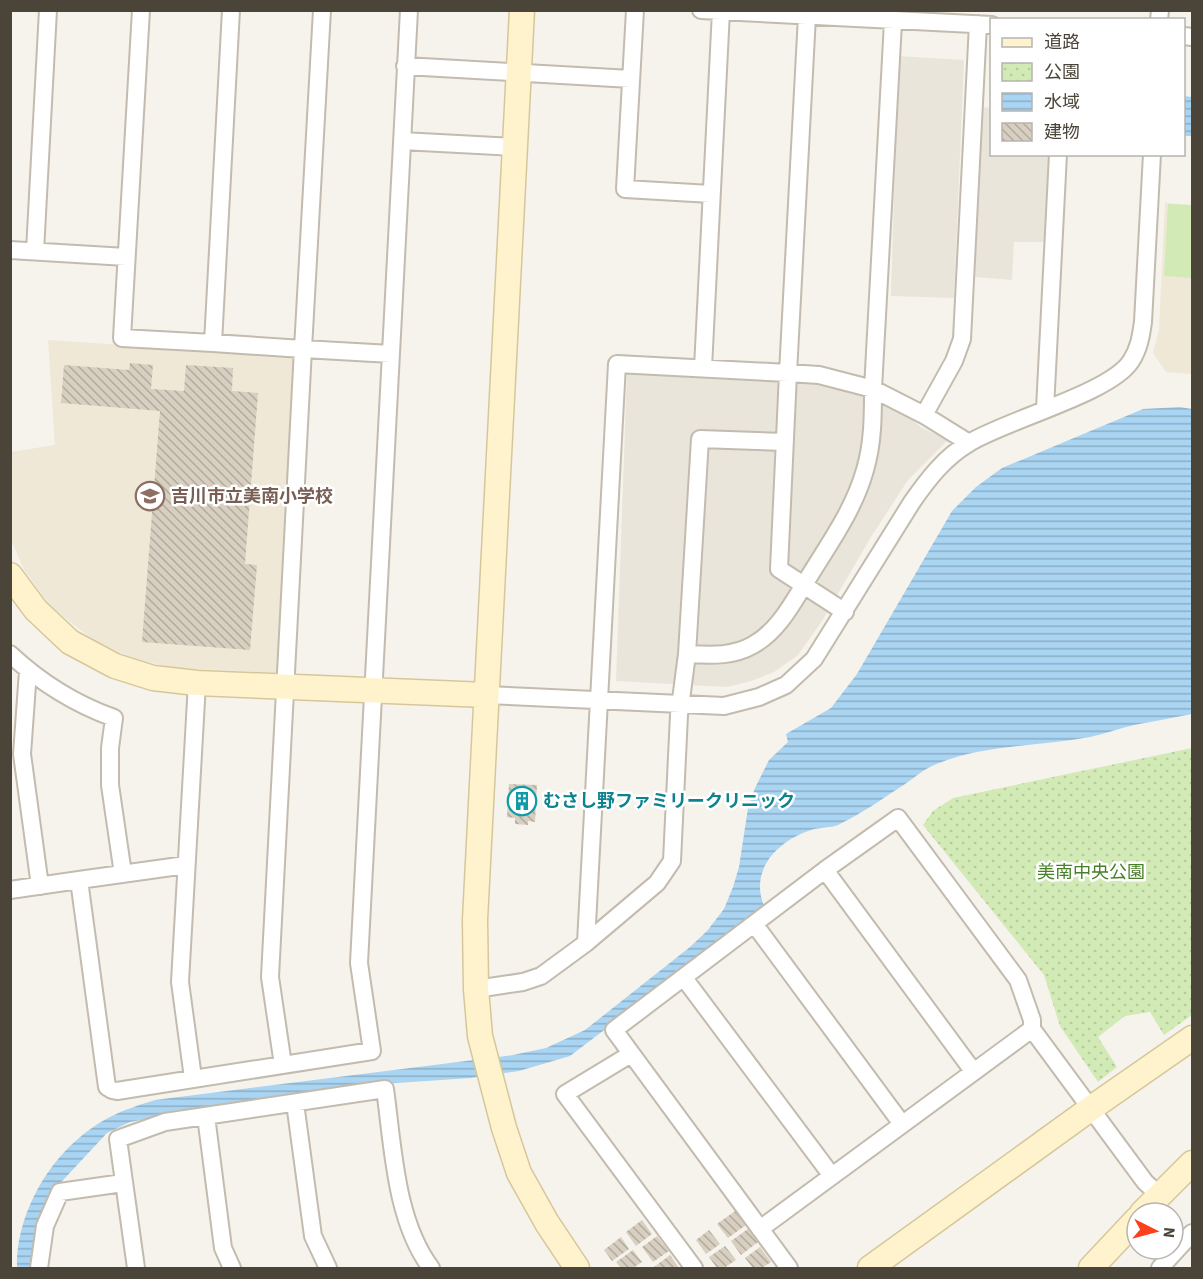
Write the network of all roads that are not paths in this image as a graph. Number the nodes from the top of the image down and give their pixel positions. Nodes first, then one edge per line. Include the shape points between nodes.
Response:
1 (48, 10) edge
2 (141, 10) edge
3 (231, 10) edge
4 (322, 10) edge
5 (409, 10) edge
6 (522, 10) edge
7 (635, 10) edge
8 (701, 10) edge
9 (721, 11) edge
10 (807, 16) junction
11 (893, 22) junction
12 (985, 25) edge
13 (405, 66) junction
14 (519, 72) junction
15 (631, 79) junction
16 (402, 141) junction
17 (515, 147) junction
18 (1058, 156) edge
19 (1152, 156) edge
20 (711, 194) junction
21 (10, 250) edge
22 (35, 251) junction
23 (126, 257) junction
24 (213, 343) junction
25 (303, 349) junction
26 (391, 354) junction
27 (703, 368) junction
28 (788, 373) junction
29 (873, 389) junction
30 (1045, 409) junction
31 (924, 415) junction
32 (785, 441) junction
33 (969, 443) junction
34 (10, 575) edge
35 (804, 585) junction
36 (844, 612) junction
37 (10, 654) edge
38 (687, 654) junction
39 (28, 671) junction
40 (197, 683) junction
41 (286, 686) junction
42 (374, 689) junction
43 (486, 695) junction
44 (599, 701) junction
45 (681, 705) junction
46 (16, 753) edge
47 (186, 866) junction
48 (825, 870) junction
49 (123, 874) junction
50 (79, 880) junction
51 (40, 886) junction
52 (10, 890) edge
53 (755, 925) junction
54 (586, 943) junction
55 (684, 978) junction
56 (476, 989) junction
57 (1032, 1029) junction
58 (1192, 1038) edge
59 (631, 1054) junction
60 (283, 1065) junction
61 (973, 1071) junction
62 (193, 1078) junction
63 (295, 1103) junction
64 (1090, 1109) junction
65 (206, 1116) junction
66 (902, 1124) junction
67 (1192, 1163) edge
68 (832, 1176) junction
69 (123, 1184) junction
70 (1159, 1195) junction
71 (1153, 1201) edge
72 (760, 1229) junction
73 (1125, 1232) edge
74 (1192, 1233) edge
75 (39, 1269) edge
76 (136, 1269) edge
77 (232, 1269) edge
78 (328, 1269) edge
79 (431, 1269) edge
80 (577, 1269) edge
81 (694, 1269) edge
82 (789, 1269) edge
83 (870, 1269) edge
84 (1091, 1269) edge
85 (1160, 1269) edge

1 - 22 street
2 - 23 street
3 - 24 street
4 - 25 street
5 - 13 street
6 - 14 street
7 - 15 street
8 - 9 street
9 - 10 street
9 - 20 street
10 - 11 street
10 - 28 street
11 - 12 street
11 - 29 street
12 - 31 street via 962,339
13 - 14 street
13 - 16 street
14 - 15 street
14 - 17 street
15 - 20 street via 625,189
16 - 17 street
16 - 26 street
17 - 43 street
18 - 30 street
19 - 30 street via 1140,345 1131,363 1099,387
20 - 27 street
21 - 22 street
22 - 23 street
23 - 24 street via 122,338
24 - 25 street
25 - 26 street
25 - 41 street
26 - 42 street
27 - 28 street
27 - 44 street via 617,364
28 - 29 street via 819,375
28 - 32 street
29 - 31 street
29 - 35 street via 871,446 858,490 844,521
30 - 33 street
31 - 33 street
32 - 35 street via 779,569
32 - 38 street via 700,439
33 - 36 street via 926,481
34 - 40 street via 36,610 70,642 115,666 153,678
35 - 36 street
35 - 38 street via 773,630 753,645 727,654
36 - 45 street via 814,659 786,685 724,706
37 - 39 street
38 - 45 street
39 - 46 street
39 - 49 street via 81,704 114,718 110,785
40 - 41 street
40 - 47 street
41 - 42 street
41 - 60 street via 270,976
42 - 43 street
42 - 60 street via 360,963 372,1051
43 - 44 street
43 - 56 street via 475,920
44 - 45 street
44 - 54 street
45 - 54 street via 672,861 657,883
46 - 51 street
47 - 49 street
47 - 62 street via 180,982
48 - 53 street
48 - 57 street via 898,818 1018,980
48 - 61 street
49 - 50 street
50 - 51 street
50 - 62 street via 107,1087 117,1091
51 - 52 street
53 - 55 street
53 - 66 street
54 - 56 street via 541,976
55 - 59 street via 614,1030
55 - 68 street
56 - 80 street via 480,1036 491,1084 519,1173
57 - 61 street
57 - 64 street
58 - 64 street
59 - 72 street
59 - 81 street via 565,1094
60 - 62 street
61 - 66 street
63 - 65 street
63 - 78 street via 313,1236
63 - 79 street via 384,1089 402,1205
64 - 70 street
64 - 83 street
65 - 69 street via 165,1122 118,1139
65 - 77 street via 223,1248
66 - 68 street
67 - 70 street
68 - 72 street
69 - 75 street via 60,1192 45,1226
69 - 76 street
70 - 71 street
72 - 82 street
73 - 84 street
74 - 85 street

